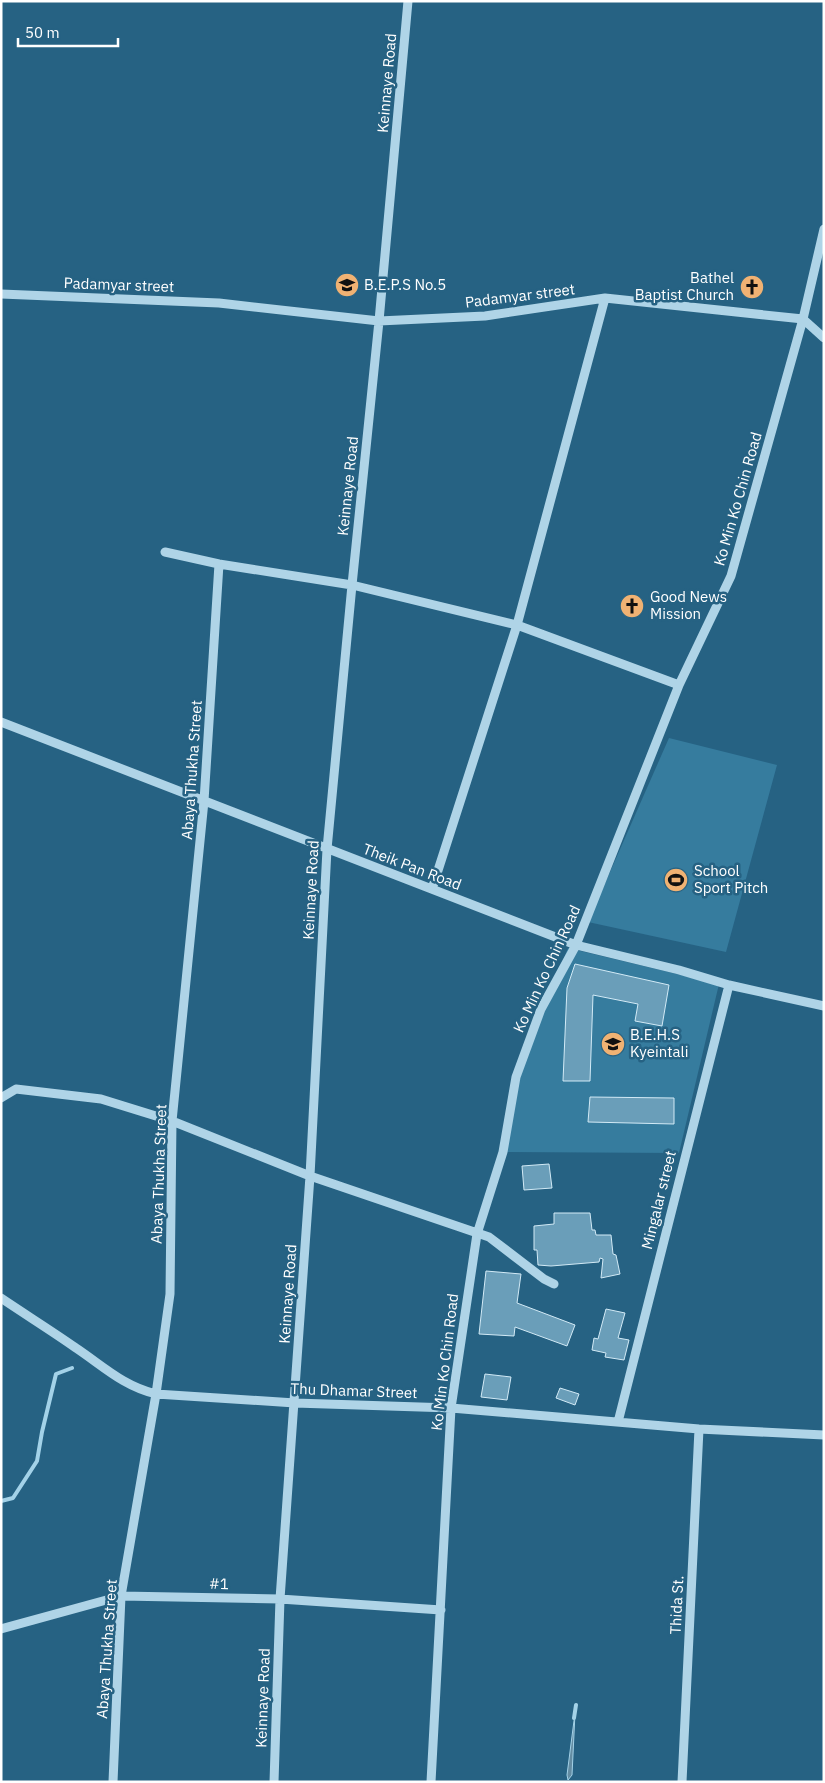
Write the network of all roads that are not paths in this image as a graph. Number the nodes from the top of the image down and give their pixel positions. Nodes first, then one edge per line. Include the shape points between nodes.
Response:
1 (408, 1) edge
2 (824, 229) edge
3 (1, 294) edge
4 (605, 298) junction
5 (803, 319) junction
6 (379, 321) junction
7 (824, 338) edge
8 (165, 552) dead end
9 (219, 564) junction
10 (352, 585) junction
11 (517, 625) junction
12 (679, 685) junction
13 (1, 722) edge
14 (204, 801) junction
15 (327, 849) junction
16 (432, 888) junction
17 (576, 945) junction
18 (729, 985) junction
19 (824, 1006) edge
20 (1, 1098) edge
21 (172, 1121) junction
22 (310, 1176) junction
23 (477, 1234) junction
24 (554, 1284) dead end
25 (1, 1298) edge
26 (156, 1394) junction
27 (294, 1403) junction
28 (451, 1408) junction
29 (618, 1422) junction
30 (699, 1429) junction
31 (824, 1435) edge
32 (122, 1596) junction
33 (280, 1599) junction
34 (441, 1610) junction
35 (1, 1630) edge
36 (113, 1782) edge
37 (274, 1782) edge
38 (431, 1782) edge
39 (682, 1782) edge

1 - 6 street, Keinnaye Road
2 - 5 street, Ko Min Ko Chin Road
3 - 6 street, Padamyar street via 219,303
4 - 5 street, Padamyar street
4 - 6 street, Padamyar street via 485,316
4 - 11 street
5 - 7 street
5 - 12 street, Ko Min Ko Chin Road via 731,576
6 - 10 street, Keinnaye Road
8 - 9 street
9 - 10 street
9 - 14 street, Abaya Thukha Street
10 - 11 street
10 - 15 street, Keinnaye Road
11 - 12 street
11 - 16 street
12 - 17 street, Ko Min Ko Chin Road
13 - 14 street, Theik Pan Road
14 - 15 street, Theik Pan Road
14 - 21 street, Abaya Thukha Street
15 - 16 street, Theik Pan Road
15 - 22 street, Keinnaye Road
16 - 17 street, Theik Pan Road
17 - 18 street, Theik Pan Road
17 - 23 street, Ko Min Ko Chin Road via 541,1009 516,1077 503,1152
18 - 19 street, Theik Pan Road
18 - 29 street, Mingalar street
20 - 21 street via 16,1089 101,1099
21 - 22 street
21 - 26 street, Abaya Thukha Street via 170,1294
22 - 23 street
22 - 27 street, Keinnaye Road
23 - 24 street via 489,1237
23 - 28 street, Ko Min Ko Chin Road
25 - 26 street, Thu Dhamar Street via 113,1375 139,1390
26 - 27 street, Thu Dhamar Street
26 - 32 street, Abaya Thukha Street
27 - 28 street, Thu Dhamar Street
27 - 33 street, Keinnaye Road
28 - 29 street, Thu Dhamar Street
28 - 34 street, Ko Min Ko Chin Road
29 - 30 street, Thu Dhamar Street
30 - 31 street, Thu Dhamar Street
30 - 39 street, Thida St.
32 - 33 street, #1
32 - 35 street, #1
32 - 36 street, Abaya Thukha Street
33 - 34 street, #1
33 - 37 street, Keinnaye Road
34 - 38 street, Ko Min Ko Chin Road

